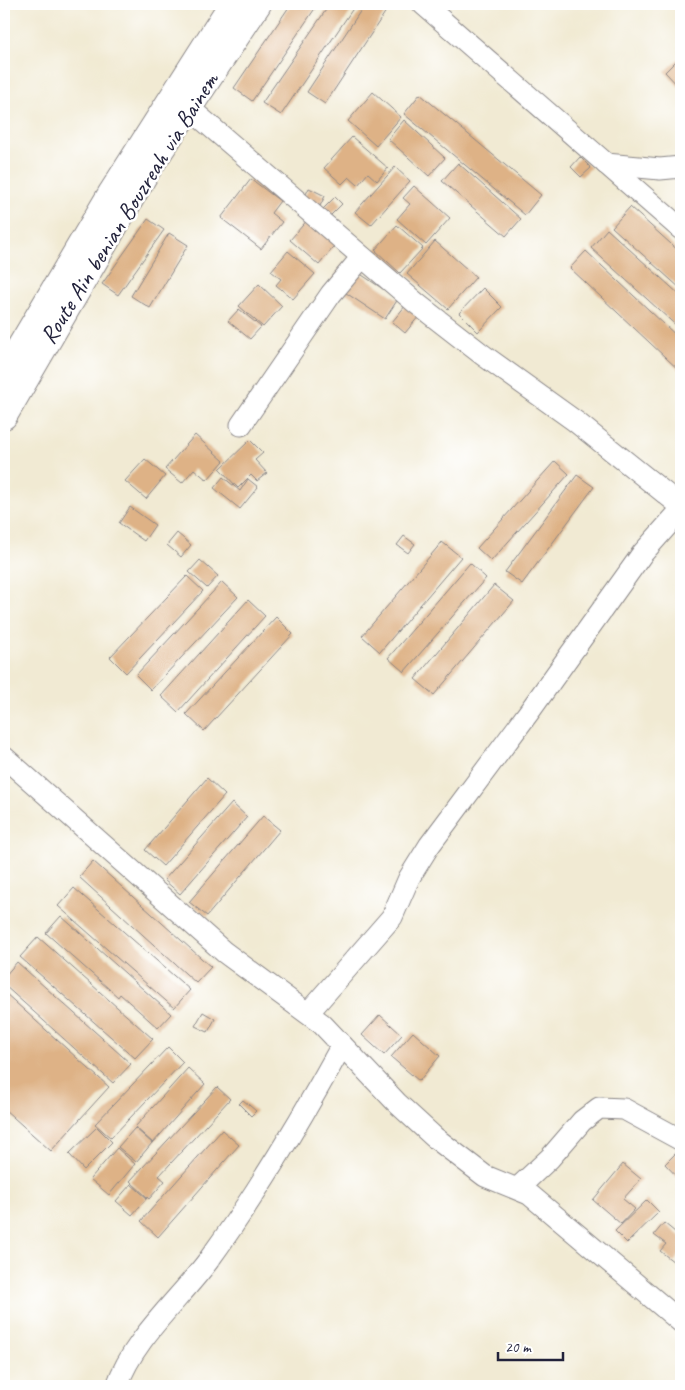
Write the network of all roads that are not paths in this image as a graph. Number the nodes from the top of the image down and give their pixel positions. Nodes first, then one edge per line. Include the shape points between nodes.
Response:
1 (232, 4) edge
2 (258, 4) edge
3 (422, 4) edge
4 (188, 107) junction
5 (606, 164) junction
6 (681, 167) edge
7 (681, 229) edge
8 (362, 257) junction
9 (4, 374) edge
10 (4, 416) edge
11 (241, 425) dead end
12 (681, 506) edge
13 (681, 510) edge
14 (4, 757) edge
15 (308, 1013) junction
16 (342, 1045) junction
17 (681, 1140) edge
18 (518, 1188) junction
19 (681, 1322) edge
20 (117, 1386) edge

1 - 9 main road, Route Ain benian Bouzreah via Bainem via 112,192
2 - 4 main road, Route Ain benian Bouzreah via Bainem
3 - 5 street
4 - 8 street
4 - 10 main road, Route Ain benian Bouzreah via Bainem via 99,250
5 - 6 street via 660,169
5 - 7 street
8 - 11 street via 331,294
8 - 12 street via 416,303 575,420
13 - 15 street via 629,572 425,853 409,878 392,917
14 - 15 street via 224,952
15 - 16 street
16 - 18 street via 434,1137 485,1176
16 - 20 street via 282,1151 198,1274 136,1348
17 - 18 street via 624,1109 599,1108 582,1121
18 - 19 street via 554,1214

